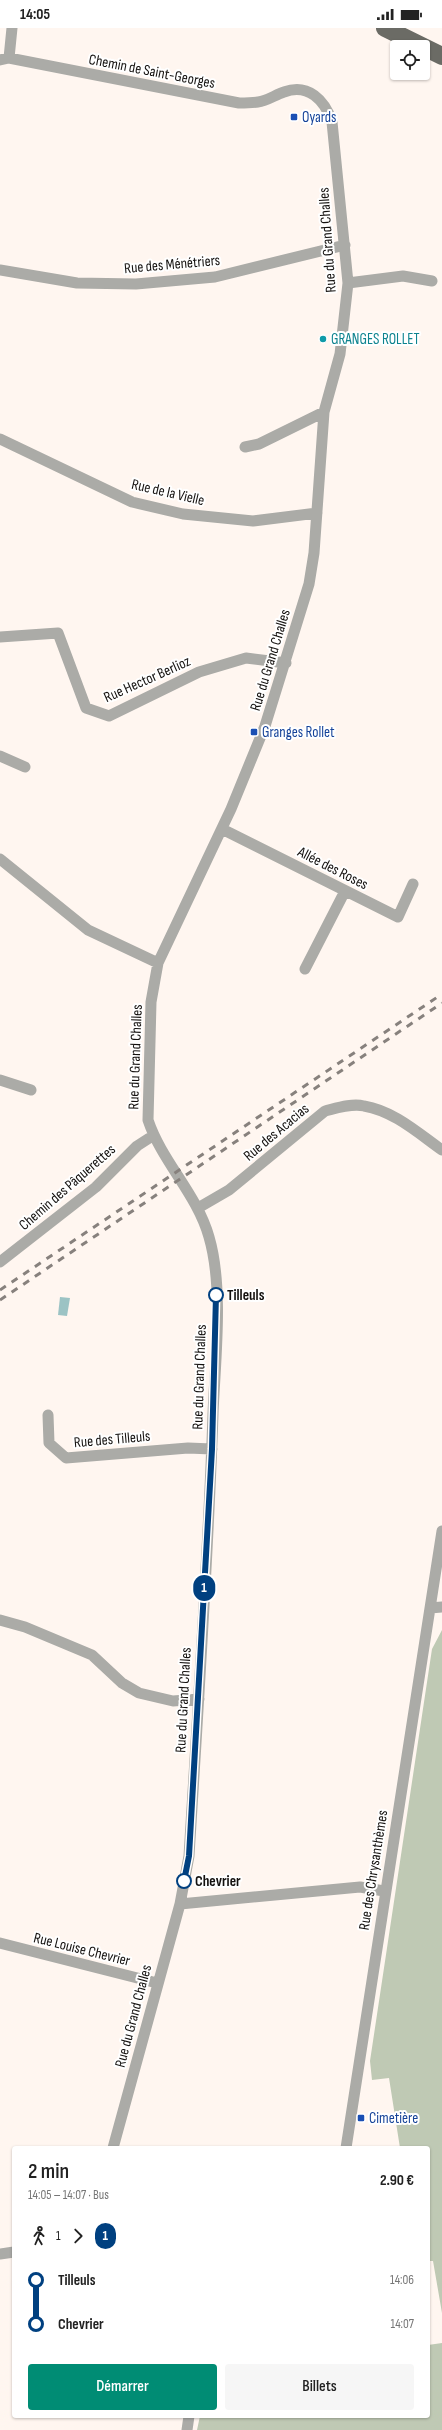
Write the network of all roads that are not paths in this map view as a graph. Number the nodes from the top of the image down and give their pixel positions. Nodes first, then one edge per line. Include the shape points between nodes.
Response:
1 (12, 28) edge
2 (385, 28) edge
3 (442, 56) edge
4 (5, 59) edge
5 (298, 89) joint
6 (345, 245) junction
7 (0, 270) edge
8 (432, 281) dead end
9 (348, 283) junction
10 (324, 412) junction
11 (0, 439) edge
12 (245, 447) dead end
13 (317, 513) junction
14 (0, 637) edge
15 (286, 663) junction
16 (0, 756) edge
17 (25, 767) dead end
18 (222, 828) junction
19 (0, 859) edge
20 (413, 884) dead end
21 (345, 891) junction
22 (158, 963) junction
23 (305, 969) dead end
24 (0, 1080) edge
25 (31, 1090) dead end
26 (154, 1135) junction
27 (442, 1150) edge
28 (198, 1208) junction
29 (0, 1262) edge
30 (48, 1414) dead end
31 (212, 1449) junction
32 (442, 1531) edge
33 (442, 1607) edge
34 (430, 1608) junction
35 (0, 1620) edge
36 (198, 1699) junction
37 (384, 1891) junction
38 (180, 1904) junction
39 (0, 1943) edge
40 (157, 1983) junction
41 (114, 2146) edge
42 (346, 2146) edge
43 (12, 2252) edge
44 (0, 2254) edge
45 (189, 2418) edge
46 (186, 2430) edge

1 - 4 street
2 - 3 main road
4 - 5 street, Chemin de Saint-Georges via 239,102 257,102
5 - 6 street, Rue du Grand Challes via 314,93 329,112
6 - 7 street, Rue des Ménétriers via 215,277 136,284 77,283
6 - 9 street, Rue du Grand Challes
8 - 9 street via 403,276
9 - 10 street, Rue du Grand Challes via 340,354
10 - 12 street via 259,444
10 - 13 street, Rue du Grand Challes
11 - 13 street, Rue de la Vielle via 132,502 168,510 253,521
13 - 15 street, Rue du Grand Challes via 309,584
14 - 15 street, Rue Hector Berlioz via 58,633 86,708 109,716 199,672 246,658
15 - 18 street, Rue du Grand Challes via 265,726
16 - 17 street
18 - 21 street, Allée des Roses
18 - 22 street, Rue du Grand Challes
19 - 22 street via 88,930
20 - 21 street, Allée des Roses via 398,917
21 - 23 street
22 - 26 street, Rue du Grand Challes via 151,1002 147,1099 148,1120
24 - 25 street
26 - 28 street, Rue du Grand Challes
26 - 29 street, Chemin des Pâquerettes via 137,1146 96,1187
27 - 28 street, Rue des Acacias via 391,1115 364,1105 341,1107 325,1111 229,1190
28 - 31 street, Rue du Grand Challes via 209,1238 217,1309
30 - 31 street, Rue des Tilleuls via 49,1443 66,1458 188,1448
31 - 36 street, Rue du Grand Challes
32 - 34 street, Rue des Chrysanthèmes
33 - 34 street
34 - 37 street, Rue des Chrysanthèmes
35 - 36 street via 25,1627 92,1655 122,1683 138,1693 173,1701
36 - 38 street, Rue du Grand Challes via 189,1856
37 - 38 street via 360,1887
37 - 42 street, Rue des Chrysanthèmes
38 - 40 street, Rue du Grand Challes
39 - 40 street, Rue Louise Chevrier
40 - 41 street, Rue du Grand Challes
43 - 44 street
45 - 46 street

